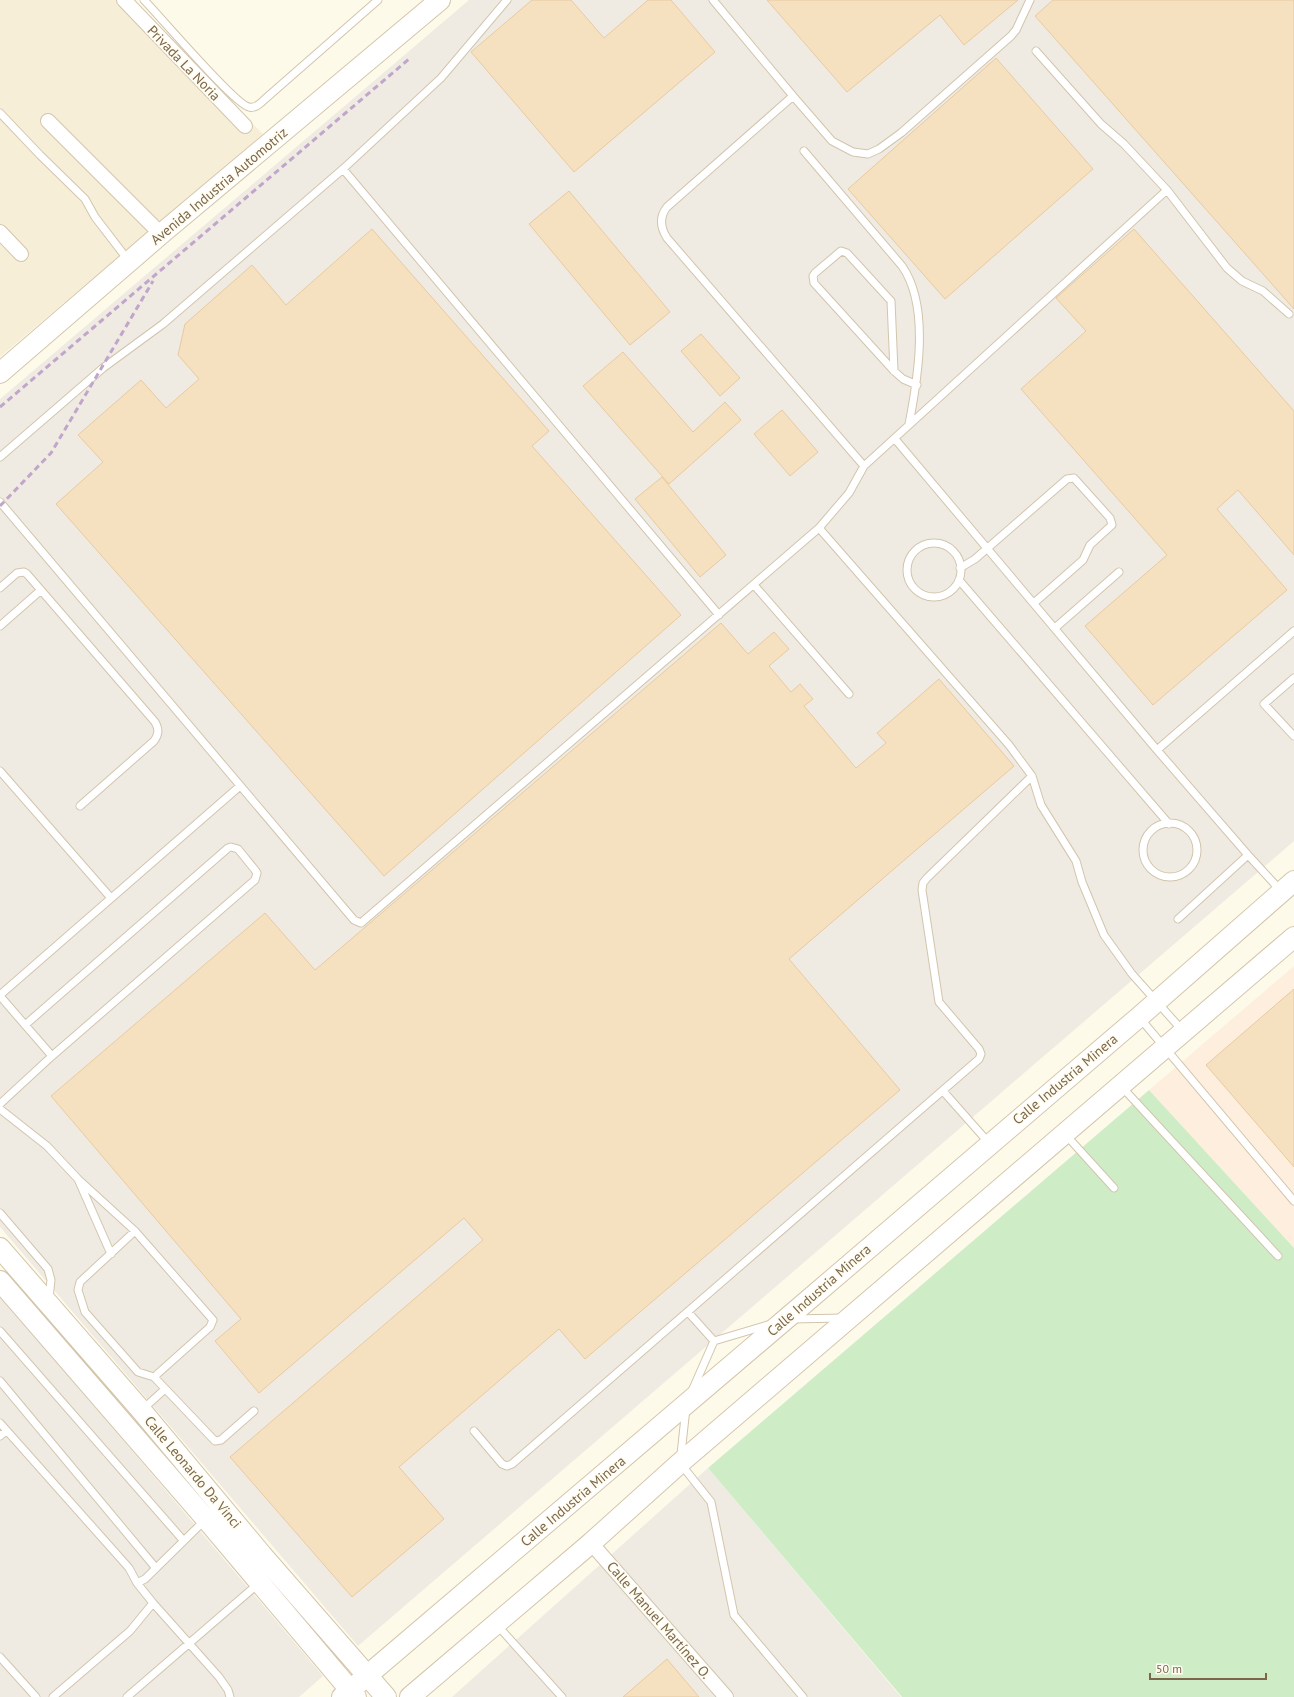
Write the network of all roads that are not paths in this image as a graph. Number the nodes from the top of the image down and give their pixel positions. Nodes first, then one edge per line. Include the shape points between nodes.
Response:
1 (124, 0) edge
2 (144, 0) edge
3 (378, 0) edge
4 (440, 0) edge
5 (507, 0) edge
6 (713, 0) edge
7 (1030, 0) edge
8 (1036, 51) dead end
9 (793, 96) junction
10 (0, 113) edge
11 (48, 121) dead end
12 (245, 126) dead end
13 (804, 151) dead end
14 (343, 169) junction
15 (1167, 190) junction
16 (0, 232) edge
17 (161, 234) junction
18 (21, 254) dead end
19 (129, 262) junction
20 (1289, 314) dead end
21 (894, 371) junction
22 (0, 373) edge
23 (917, 385) junction
24 (909, 424) junction
25 (895, 439) junction
26 (0, 457) edge
27 (864, 466) junction
28 (0, 502) edge
29 (819, 528) junction
30 (987, 548) junction
31 (960, 568) junction
32 (1119, 572) dead end
33 (959, 580) junction
34 (754, 585) junction
35 (0, 588) edge
36 (41, 590) junction
37 (1034, 603) junction
38 (719, 615) junction
39 (0, 626) edge
40 (1055, 628) junction
41 (1294, 631) edge
42 (1294, 678) edge
43 (849, 694) dead end
44 (1294, 736) edge
45 (1156, 750) junction
46 (0, 771) edge
47 (1032, 776) junction
48 (240, 786) junction
49 (80, 806) dead end
50 (1169, 824) junction
51 (1248, 855) junction
52 (1288, 886) edge
53 (111, 898) junction
54 (1178, 918) dead end
55 (1294, 938) edge
56 (0, 996) edge
57 (1155, 1001) junction
58 (1138, 1017) junction
59 (25, 1025) junction
60 (1183, 1032) junction
61 (1165, 1048) junction
62 (52, 1056) junction
63 (1121, 1085) junction
64 (943, 1091) junction
65 (0, 1104) edge
66 (0, 1109) edge
67 (1065, 1134) junction
68 (989, 1144) junction
69 (78, 1179) junction
70 (1114, 1188) dead end
71 (1294, 1201) edge
72 (0, 1213) edge
73 (135, 1231) junction
74 (0, 1248) edge
75 (111, 1254) junction
76 (1278, 1256) dead end
77 (0, 1280) edge
78 (48, 1302) junction
79 (688, 1312) junction
80 (62, 1318) junction
81 (851, 1318) junction
82 (786, 1319) junction
83 (0, 1331) edge
84 (45, 1333) junction
85 (714, 1341) junction
86 (154, 1377) junction
87 (0, 1381) edge
88 (165, 1389) junction
89 (687, 1403) junction
90 (141, 1410) junction
91 (254, 1411) dead end
92 (0, 1423) edge
93 (6, 1431) junction
94 (474, 1431) dead end
95 (0, 1436) edge
96 (680, 1463) junction
97 (206, 1519) junction
98 (183, 1540) junction
99 (592, 1543) junction
100 (155, 1567) junction
101 (138, 1583) junction
102 (260, 1583) junction
103 (153, 1602) junction
104 (496, 1624) junction
105 (190, 1644) junction
106 (0, 1657) edge
107 (367, 1675) junction
108 (349, 1695) edge
109 (36, 1697) edge
110 (53, 1697) edge
111 (127, 1697) edge
112 (230, 1697) edge
113 (386, 1697) edge
114 (410, 1697) edge
115 (562, 1697) edge
116 (726, 1697) edge
117 (803, 1697) edge

1 - 12 street, Privada La Noria
2 - 3 lane via 220,82 244,105 252,108
4 - 17 main road, Avenida Industria Automotriz
5 - 14 lane via 441,78
6 - 9 lane
7 - 9 lane via 1011,36 901,133 868,154 852,152 832,141
8 - 15 lane via 1101,124 1124,144
9 - 27 lane via 667,207 662,213 662,230
10 - 19 lane via 85,199 95,217
11 - 17 street
13 - 23 lane via 909,276 917,303
14 - 26 lane via 163,324 103,368
14 - 38 lane
15 - 20 lane via 1227,268 1242,281 1263,291
15 - 24 lane
16 - 18 street
17 - 19 main road, Avenida Industria Automotriz
19 - 22 main road, Avenida Industria Automotriz
21 - 21 lane via 813,280 815,273 841,251 847,253 890,301
21 - 23 lane via 903,379
23 - 24 lane
24 - 25 lane
25 - 27 lane
25 - 30 lane
27 - 29 lane via 849,493
28 - 48 lane
29 - 34 lane
29 - 47 lane via 1009,745
30 - 31 lane
30 - 37 lane
30 - 37 lane via 1070,478 1077,480 1110,518 1112,525 1090,545 1083,560
31 - 33 lane
31 - 33 lane via 960,562 950,548 933,543 916,550 911,556 907,573 915,589 930,596 943,594
32 - 40 lane
33 - 50 lane
34 - 38 lane
34 - 43 lane
35 - 36 lane via 20,571 27,574
36 - 39 lane
36 - 49 lane via 159,728 154,741
37 - 40 lane
38 - 48 lane via 361,923 354,920
40 - 45 lane
41 - 45 lane
42 - 44 lane via 1264,704
45 - 51 lane
46 - 53 lane
47 - 57 lane via 1041,805 1076,861 1104,935
47 - 64 lane via 923,883 938,1002 981,1054
48 - 53 lane
50 - 50 lane via 1153,830 1144,845 1146,863 1159,875 1167,877 1180,875 1191,868 1197,851 1196,843 1189,832 1178,825
51 - 52 lane
51 - 54 lane
52 - 57 main road, Calle Industria Minera
53 - 56 lane
55 - 60 main road
56 - 59 lane
57 - 58 main road, Calle Industria Minera
57 - 60 lane
58 - 61 lane
58 - 68 main road, Calle Industria Minera
59 - 62 lane
59 - 62 lane via 228,848 231,846 238,849 257,873 255,880
60 - 61 main road
61 - 63 main road
61 - 71 lane
62 - 65 lane
63 - 67 main road
63 - 76 lane
64 - 68 lane
64 - 79 lane
66 - 69 lane via 47,1146
67 - 70 lane
67 - 81 main road
68 - 82 main road, Calle Industria Minera
69 - 73 lane
69 - 75 lane
72 - 78 lane via 51,1274
73 - 75 lane
73 - 86 lane via 213,1320 210,1327
74 - 78 main road, Calle Leonardo Da Vinci
75 - 86 lane via 78,1286 84,1309 138,1372
77 - 84 main road, Calle Leonardo Da Vinci
78 - 80 main road, Calle Leonardo Da Vinci
79 - 85 lane
79 - 94 lane via 512,1464 502,1464
80 - 84 street
80 - 90 main road, Calle Leonardo Da Vinci
81 - 82 lane
81 - 96 main road
82 - 85 lane
82 - 89 main road, Calle Industria Minera
83 - 98 lane
84 - 97 main road, Calle Leonardo Da Vinci
85 - 89 lane
86 - 88 lane
87 - 100 lane
88 - 90 lane
88 - 91 lane via 215,1441 221,1440
89 - 96 lane
89 - 107 main road, Calle Industria Minera
90 - 107 main road, Calle Leonardo Da Vinci via 262,1555
92 - 93 lane
93 - 95 lane
93 - 101 lane via 129,1568
96 - 99 main road
96 - 117 lane via 711,1502 734,1615
97 - 98 lane
97 - 102 main road, Calle Leonardo Da Vinci
98 - 100 lane
99 - 104 main road
99 - 116 street, Calle Manuel Martínez O.
100 - 101 lane
101 - 103 lane
102 - 105 lane
102 - 108 main road, Calle Leonardo Da Vinci
103 - 105 lane
103 - 110 lane via 130,1631
104 - 114 main road
104 - 115 lane
105 - 111 lane
105 - 112 lane via 219,1676
106 - 109 lane
107 - 108 main road, Calle Industria Minera
107 - 113 main road, Calle Leonardo Da Vinci

